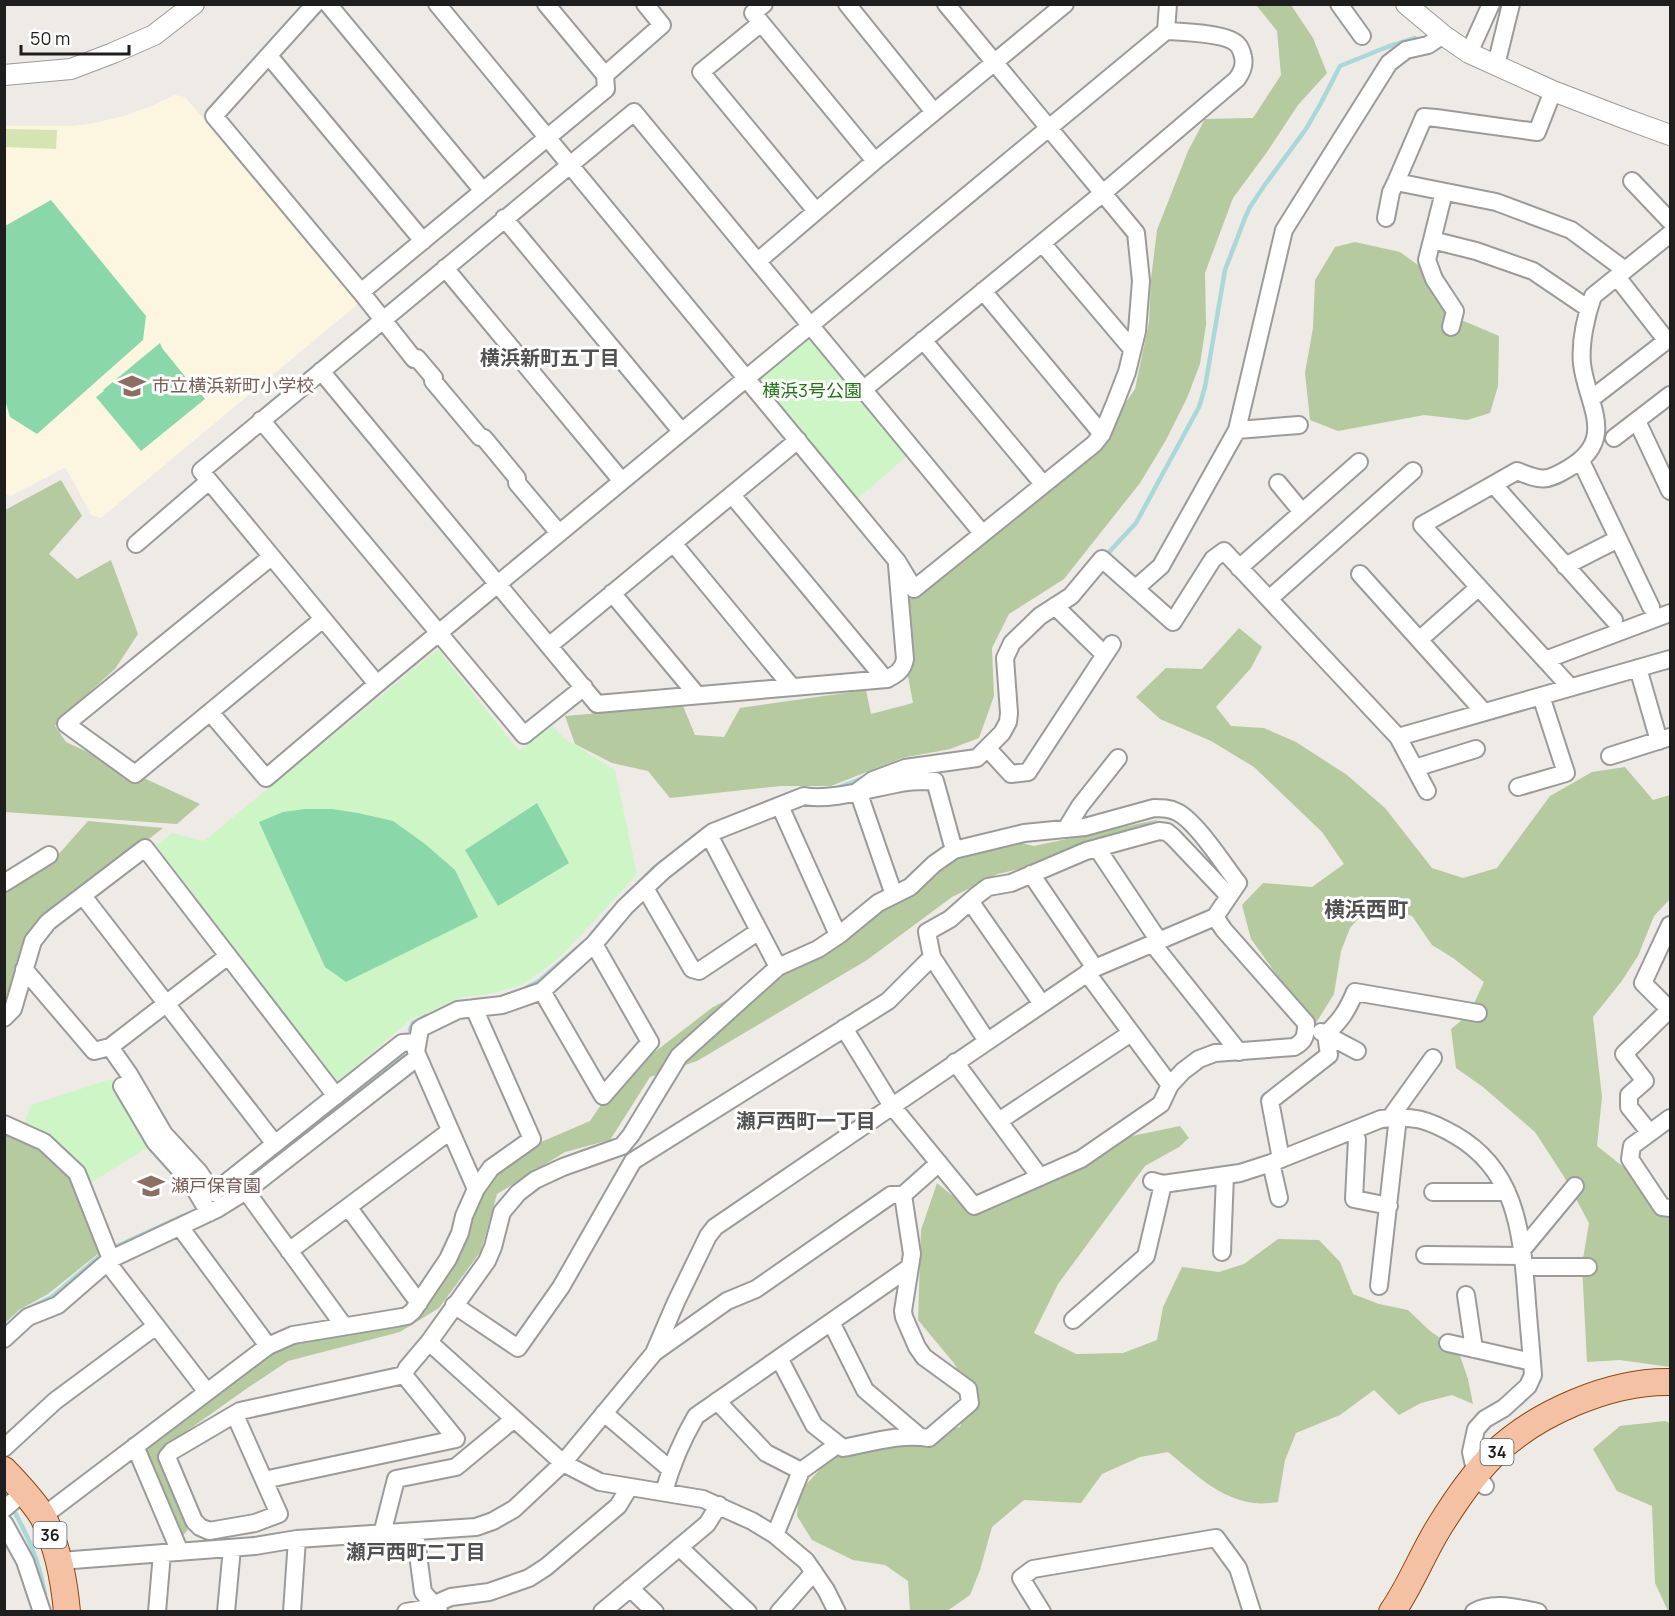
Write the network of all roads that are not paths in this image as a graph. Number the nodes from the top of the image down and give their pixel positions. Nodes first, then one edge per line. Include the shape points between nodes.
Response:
1 (194, 4) edge
2 (315, 4) edge
3 (328, 4) edge
4 (436, 4) edge
5 (546, 4) edge
6 (645, 4) edge
7 (764, 4) edge
8 (847, 4) edge
9 (946, 4) edge
10 (1168, 4) edge
11 (1406, 4) edge
12 (1491, 4) edge
13 (1511, 4) edge
14 (1347, 7) edge
15 (1055, 8) edge
16 (761, 23) junction
17 (1166, 31) junction
18 (1443, 35) junction
19 (1362, 36) dead end
20 (1469, 53) junction
21 (269, 56) junction
22 (995, 63) junction
23 (1496, 65) junction
24 (4, 75) edge
25 (605, 75) junction
26 (1553, 91) junction
27 (934, 112) junction
28 (1048, 127) junction
29 (1671, 135) edge
30 (547, 138) junction
31 (875, 160) junction
32 (569, 165) junction
33 (1632, 181) dead end
34 (1396, 182) junction
35 (483, 191) junction
36 (1444, 192) junction
37 (1103, 193) junction
38 (816, 211) junction
39 (504, 218) junction
40 (1386, 218) dead end
41 (1671, 221) edge
42 (1671, 234) edge
43 (423, 240) junction
44 (1432, 240) junction
45 (1042, 243) junction
46 (758, 261) junction
47 (445, 268) junction
48 (1621, 274) junction
49 (983, 291) junction
50 (361, 292) junction
51 (1589, 309) junction
52 (383, 319) junction
53 (811, 325) junction
54 (1451, 327) dead end
55 (923, 340) junction
56 (1669, 340) edge
57 (1132, 350) junction
58 (321, 370) junction
59 (746, 378) junction
60 (864, 389) junction
61 (1671, 395) edge
62 (1591, 399) junction
63 (261, 420) junction
64 (1637, 422) junction
65 (1299, 425) dead end
66 (1237, 430) junction
67 (681, 431) junction
68 (1102, 434) junction
69 (1614, 438) dead end
70 (798, 440) junction
71 (1581, 461) junction
72 (1359, 462) dead end
73 (1413, 471) dead end
74 (621, 480) junction
75 (209, 481) junction
76 (1278, 483) dead end
77 (1043, 484) junction
78 (1494, 485) junction
79 (1671, 491) edge
80 (732, 495) junction
81 (1302, 512) junction
82 (559, 533) junction
83 (982, 533) junction
84 (1618, 539) junction
85 (673, 543) junction
86 (136, 544) dead end
87 (271, 557) junction
88 (897, 561) junction
89 (1566, 566) junction
90 (1239, 568) junction
91 (1360, 574) dead end
92 (498, 585) junction
93 (1479, 587) junction
94 (1136, 588) junction
95 (612, 593) junction
96 (1269, 599) junction
97 (1055, 606) junction
98 (1651, 607) dead end
99 (1671, 612) edge
100 (323, 619) junction
101 (1614, 620) dead end
102 (439, 633) junction
103 (1419, 640) junction
104 (550, 645) junction
105 (1671, 659) edge
106 (1545, 660) junction
107 (1638, 668) junction
108 (885, 679) junction
109 (377, 684) junction
110 (584, 687) junction
111 (792, 687) junction
112 (1570, 687) junction
113 (697, 695) junction
114 (1541, 696) junction
115 (210, 712) junction
116 (1484, 712) junction
117 (1398, 737) junction
118 (1665, 739) edge
119 (988, 748) junction
120 (1476, 749) dead end
121 (1610, 756) dead end
122 (1118, 758) dead end
123 (1415, 768) junction
124 (1518, 787) dead end
125 (858, 791) junction
126 (1427, 791) dead end
127 (780, 806) junction
128 (1066, 829) junction
129 (709, 835) junction
130 (1096, 848) junction
131 (954, 850) junction
132 (49, 855) dead end
133 (1031, 874) junction
134 (4, 883) edge
135 (645, 888) junction
136 (894, 895) junction
137 (83, 896) junction
138 (1230, 896) junction
139 (970, 901) junction
140 (1215, 917) junction
141 (1671, 925) edge
142 (759, 931) junction
143 (838, 935) junction
144 (1156, 942) junction
145 (594, 944) junction
146 (228, 956) junction
147 (932, 957) junction
148 (778, 967) junction
149 (24, 969) junction
150 (1091, 970) junction
151 (542, 991) junction
152 (166, 1004) junction
153 (1042, 1004) junction
154 (474, 1008) junction
155 (1670, 1009) edge
156 (1478, 1013) dead end
157 (4, 1018) edge
158 (1306, 1027) junction
159 (844, 1028) junction
160 (1131, 1033) junction
161 (1326, 1034) junction
162 (987, 1041) junction
163 (110, 1047) junction
164 (417, 1050) junction
165 (1357, 1051) dead end
166 (1239, 1052) junction
167 (1432, 1058) dead end
168 (956, 1062) junction
169 (1170, 1085) junction
170 (122, 1086) dead end
171 (336, 1096) junction
172 (892, 1106) junction
173 (1394, 1117) junction
174 (1671, 1118) edge
175 (999, 1121) junction
176 (4, 1124) edge
177 (450, 1131) junction
178 (1650, 1133) junction
179 (1357, 1139) dead end
180 (275, 1144) junction
181 (622, 1146) junction
182 (633, 1161) junction
183 (1276, 1161) junction
184 (939, 1163) junction
185 (1225, 1175) junction
186 (1040, 1177) junction
187 (1575, 1186) dead end
188 (476, 1189) junction
189 (246, 1191) junction
190 (1433, 1192) dead end
191 (1507, 1192) junction
192 (903, 1195) junction
193 (1279, 1198) dead end
194 (1389, 1206) junction
195 (348, 1207) junction
196 (1671, 1208) edge
197 (209, 1213) junction
198 (180, 1227) junction
199 (289, 1251) junction
200 (1222, 1252) dead end
201 (1425, 1255) dead end
202 (1523, 1258) junction
203 (109, 1261) junction
204 (910, 1267) junction
205 (1588, 1267) dead end
206 (1380, 1286) dead end
207 (1466, 1295) dead end
208 (419, 1303) junction
209 (454, 1305) junction
210 (1073, 1320) dead end
211 (831, 1322) junction
212 (156, 1326) junction
213 (344, 1326) junction
214 (4, 1339) edge
215 (429, 1342) junction
216 (1448, 1343) dead end
217 (268, 1346) junction
218 (1474, 1349) junction
219 (654, 1353) junction
220 (780, 1358) junction
221 (1532, 1362) junction
222 (404, 1375) junction
223 (1671, 1382) edge
224 (207, 1392) junction
225 (1671, 1397) edge
226 (717, 1401) junction
227 (604, 1413) junction
228 (235, 1415) junction
229 (514, 1419) junction
230 (919, 1436) junction
231 (837, 1445) junction
232 (135, 1446) junction
233 (4, 1448) edge
234 (563, 1463) junction
235 (4, 1470) edge
236 (671, 1470) junction
237 (801, 1471) junction
238 (264, 1480) junction
239 (1480, 1480) junction
240 (629, 1488) junction
241 (24, 1491) junction
242 (664, 1492) junction
243 (719, 1505) junction
244 (4, 1509) edge
245 (42, 1516) junction
246 (4, 1523) edge
247 (415, 1532) junction
248 (382, 1534) junction
249 (775, 1535) junction
250 (297, 1539) junction
251 (679, 1547) junction
252 (232, 1548) junction
253 (180, 1552) junction
254 (162, 1553) junction
255 (60, 1561) junction
256 (814, 1572) junction
257 (630, 1588) junction
258 (437, 1608) edge
259 (1491, 1609) edge
260 (42, 1611) edge
261 (67, 1611) edge
262 (157, 1611) edge
263 (226, 1611) edge
264 (292, 1611) edge
265 (406, 1611) edge
266 (602, 1611) edge
267 (655, 1611) edge
268 (748, 1611) edge
269 (779, 1611) edge
270 (837, 1611) edge
271 (1042, 1611) edge
272 (1246, 1611) edge
273 (1392, 1611) edge
274 (1410, 1611) edge
275 (1474, 1611) edge
276 (1538, 1611) edge

1 - 24 street via 153,35 71,69
2 - 21 street
3 - 35 street
4 - 30 street
5 - 25 street
6 - 25 street via 662,25
7 - 16 street via 753,13
8 - 27 street
9 - 22 street
10 - 17 street
11 - 18 street
12 - 20 street
13 - 23 street
14 - 19 street
15 - 22 street
16 - 31 street
16 - 38 street via 701,72
17 - 28 street
17 - 37 street via 1232,40 1244,58 1242,72
18 - 20 street
18 - 66 street via 1428,45 1406,50 1389,63 1284,230
20 - 23 street
21 - 43 street
21 - 50 street via 214,116
22 - 27 street
22 - 28 street
23 - 26 street
25 - 30 street via 606,88
26 - 29 street
26 - 34 street via 1537,132 1424,117
27 - 31 street
28 - 37 street
28 - 53 street
30 - 32 street
30 - 35 street
31 - 38 street
32 - 39 street
32 - 46 street via 634,112
32 - 59 street
33 - 41 street
34 - 36 street
34 - 40 street
35 - 43 street
36 - 44 street
36 - 48 street via 1496,202 1571,230
37 - 45 street
37 - 57 street via 1136,233 1141,281
38 - 46 street
39 - 47 street
39 - 67 street
42 - 48 street
43 - 50 street
44 - 51 street via 1533,271
44 - 54 street via 1427,260 1434,279 1455,311
45 - 49 street
45 - 57 street
46 - 53 street
47 - 52 street
47 - 74 street
48 - 51 street via 1593,296
48 - 56 street
49 - 55 street
49 - 68 street
50 - 52 street
51 - 62 street via 1582,364
52 - 58 street
52 - 82 street
53 - 59 street
53 - 60 street
55 - 60 street
55 - 77 street
56 - 62 street
57 - 68 street
58 - 63 street
58 - 92 street
59 - 67 street
59 - 70 street
60 - 83 street
61 - 64 street
62 - 71 street via 1596,435
63 - 75 street via 201,471
63 - 102 street
64 - 69 street
64 - 79 street
65 - 66 street
66 - 94 street via 1161,566
67 - 74 street
68 - 77 street
70 - 80 street
70 - 88 street
71 - 78 street via 1549,478 1539,479 1517,471
71 - 84 street
72 - 81 street
73 - 96 street
74 - 82 street
75 - 86 street
75 - 87 street
76 - 81 street
77 - 83 street
78 - 89 street
78 - 93 street via 1422,525
80 - 85 street
80 - 108 street
81 - 90 street
82 - 92 street
83 - 88 street via 914,589
84 - 89 street
84 - 98 street
85 - 95 street
85 - 111 street
87 - 100 street
87 - 115 street via 66,724 135,774
88 - 108 street via 905,659 899,672
89 - 101 street
90 - 94 street via 1224,552 1213,559 1173,622
90 - 96 street
91 - 103 street
92 - 102 street
92 - 104 street
93 - 103 street
93 - 106 street
94 - 97 street via 1102,559 1071,596
95 - 104 street
95 - 113 street
96 - 117 street
97 - 119 street via 1012,644 1005,658 1008,722
97 - 119 street via 1109,649 1028,772 1011,774
99 - 106 street
100 - 109 street
100 - 115 street
102 - 109 street
102 - 110 street via 524,735
103 - 116 street
104 - 110 street
105 - 107 street
106 - 112 street
107 - 112 street
107 - 118 street
108 - 111 street
109 - 115 street via 266,778
110 - 113 street via 597,704
111 - 113 street
112 - 114 street
114 - 116 street
114 - 124 street via 1566,773
116 - 117 street
117 - 123 street
118 - 121 street
119 - 125 street via 977,758 905,768 873,780
120 - 123 street
122 - 128 street
123 - 126 street
125 - 127 street via 804,796
125 - 131 street via 935,781
125 - 136 street
127 - 129 street
127 - 143 street
128 - 131 street via 1024,833
128 - 138 street via 1154,808 1179,813 1192,823 1238,883
129 - 135 street
129 - 142 street
130 - 133 street
130 - 138 street via 1153,832 1167,832
130 - 144 street
131 - 136 street via 910,887
132 - 134 street
133 - 139 street via 988,887
133 - 150 street
135 - 142 street via 692,969 699,971
135 - 145 street
136 - 143 street
137 - 146 street via 145,848
137 - 149 street via 48,922 33,941
137 - 152 street
138 - 140 street
139 - 147 street via 927,932
139 - 153 street
140 - 144 street
140 - 158 street
141 - 155 street via 1643,983
142 - 148 street
143 - 148 street
144 - 150 street
144 - 166 street
145 - 151 street
145 - 151 street via 650,1042 603,1096
146 - 152 street
146 - 171 street
147 - 159 street via 888,1000
147 - 162 street
148 - 181 street via 679,1056
149 - 157 street via 13,1009
149 - 163 street via 94,1051
150 - 153 street
150 - 160 street
151 - 154 street via 502,1005
152 - 163 street
152 - 180 street
153 - 162 street
154 - 164 street via 458,1010 420,1029
154 - 188 street via 532,1140 491,1168
155 - 178 street via 1624,1054 1645,1081 1629,1095 1629,1107
156 - 161 street via 1354,992 1347,1011
158 - 161 street
158 - 166 street via 1303,1043 1294,1047
159 - 172 street
159 - 182 street
160 - 169 street
160 - 175 street
161 - 165 street
161 - 183 street via 1329,1055 1270,1101
162 - 168 street
163 - 180 street via 164,1134 213,1193
164 - 171 street via 402,1043
164 - 177 street
164 - 189 street
166 - 169 street via 1215,1053 1199,1059
167 - 173 street
168 - 172 street
168 - 175 street
169 - 186 street via 1161,1104 1081,1159
170 - 197 street via 156,1142 190,1181
171 - 180 street
172 - 184 street
172 - 219 street via 715,1227
173 - 183 street
173 - 191 street via 1438,1125 1462,1139 1478,1152
173 - 194 street
174 - 178 street
175 - 186 street
176 - 203 street via 44,1142 77,1173
177 - 188 street
177 - 195 street
178 - 196 street via 1632,1146 1630,1159 1662,1207
179 - 194 street via 1354,1199
181 - 182 street
181 - 209 street via 562,1167 518,1193 502,1212 487,1261
182 - 209 street via 561,1287 518,1348
183 - 185 street
183 - 193 street
184 - 186 street via 974,1206
184 - 192 street
185 - 200 street
185 - 210 street via 1158,1183 1146,1256
187 - 202 street
188 - 208 street via 448,1259
189 - 197 street
189 - 199 street
190 - 191 street
191 - 202 street via 1516,1214
192 - 204 street via 912,1254
192 - 219 street via 891,1195
194 - 206 street
195 - 199 street
195 - 208 street
197 - 198 street
198 - 203 street
198 - 217 street
199 - 213 street
201 - 202 street
202 - 205 street
202 - 221 street
203 - 212 street
203 - 214 street via 58,1305 28,1317
204 - 211 street
204 - 230 street via 903,1311 917,1347 924,1357 968,1389 969,1403 930,1438
207 - 218 street
208 - 213 street via 407,1316
209 - 215 street
211 - 220 street
211 - 230 street via 865,1390
212 - 224 street
212 - 233 street via 55,1401
213 - 217 street via 293,1335
215 - 222 street
215 - 229 street
216 - 218 street
217 - 224 street
218 - 221 street
219 - 227 street
220 - 226 street
220 - 231 street via 814,1425
221 - 239 street via 1533,1375 1528,1386 1476,1429 1471,1452
222 - 228 street
222 - 238 street via 456,1439
223 - 239 main road, 34 via 1627,1385 1546,1417 1494,1454
224 - 232 street
225 - 239 main road, 34 via 1635,1399 1592,1411 1554,1428
226 - 236 street via 696,1416
226 - 237 street via 766,1453
227 - 234 street
227 - 236 street
228 - 238 street
228 - 238 street via 167,1457 194,1521 209,1531 255,1523 279,1514
229 - 234 street
229 - 248 street via 456,1467 396,1479
230 - 231 street via 843,1448
231 - 237 street
232 - 245 street
232 - 253 street
234 - 240 street via 600,1482
234 - 247 street via 514,1509 493,1521 476,1527
235 - 241 main road, 36
236 - 242 street
237 - 249 street
239 - 273 main road, 34 via 1439,1526
239 - 274 main road, 34
240 - 242 street
240 - 258 street via 618,1506 538,1573 497,1590 451,1597
241 - 244 street
241 - 245 main road, 36
242 - 243 street
243 - 249 street
243 - 251 street via 707,1524
245 - 255 main road, 36
246 - 260 street via 25,1560
247 - 248 street
247 - 258 street via 423,1592
248 - 250 street
249 - 256 street
250 - 252 street
250 - 264 street
251 - 257 street
251 - 268 street
252 - 253 street
252 - 263 street
253 - 254 street
254 - 255 street
254 - 262 street
255 - 261 main road, 36
256 - 269 street
256 - 270 street
257 - 266 street
257 - 267 street
258 - 265 street
259 - 275 street
259 - 276 street via 1504,1606
271 - 272 street via 1021,1578 1033,1569 1216,1538 1238,1568

